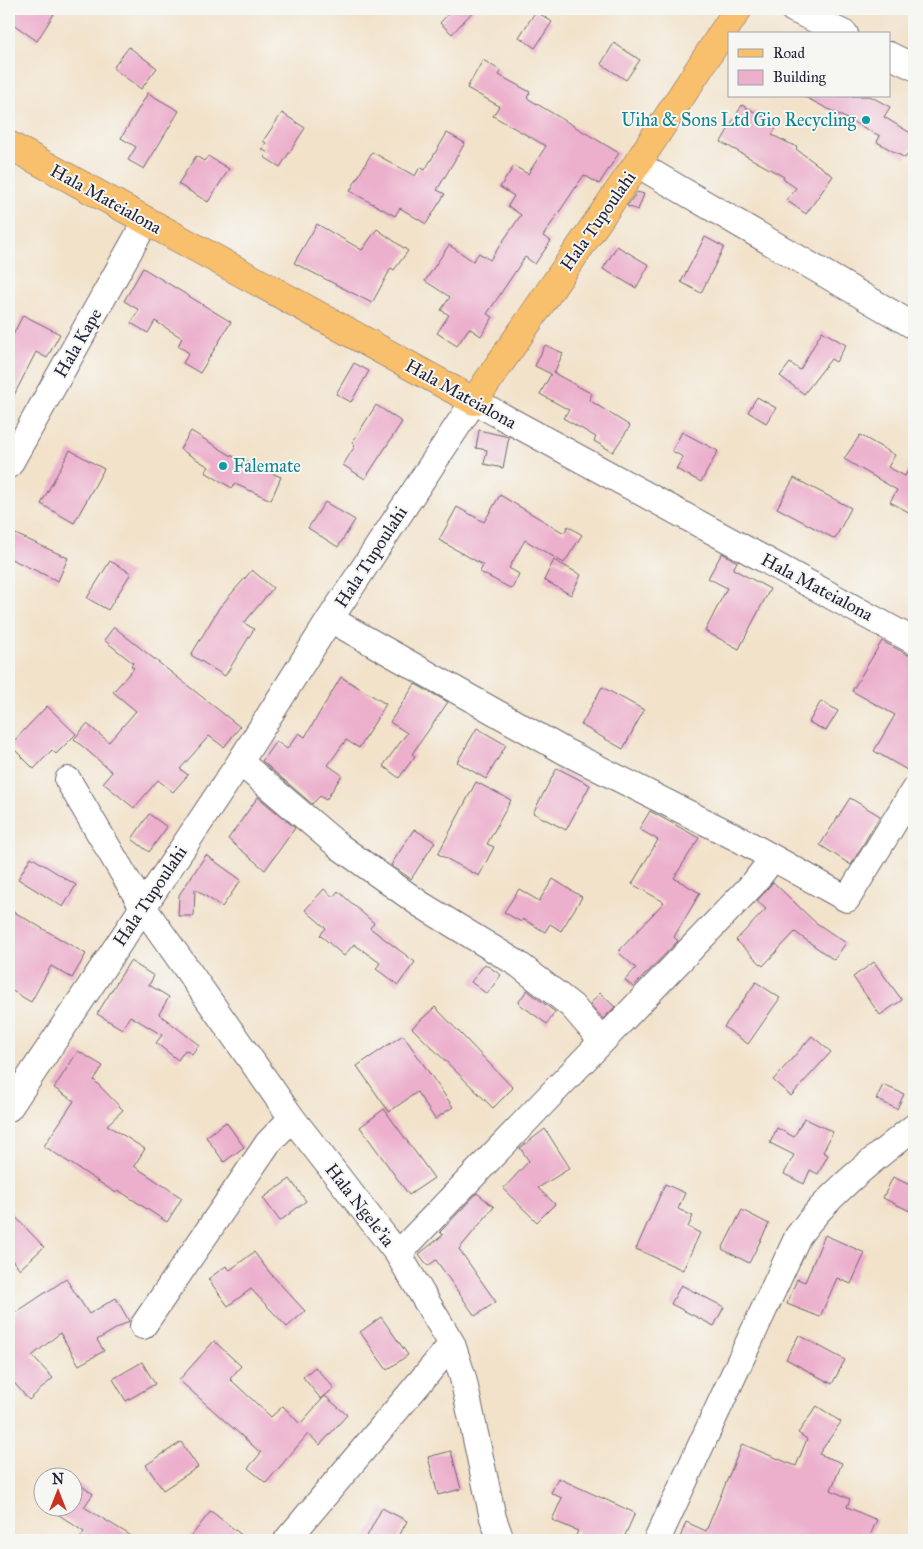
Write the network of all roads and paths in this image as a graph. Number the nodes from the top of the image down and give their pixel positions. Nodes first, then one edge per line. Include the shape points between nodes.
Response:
1 (738, 9) edge
2 (794, 9) edge
3 (841, 32) edge
4 (890, 55) edge
5 (914, 67) edge
6 (9, 145) edge
7 (637, 164) junction
8 (146, 221) junction
9 (914, 326) edge
10 (474, 401) junction
11 (9, 464) edge
12 (330, 619) junction
13 (914, 640) edge
14 (240, 762) junction
15 (68, 780) dead end
16 (914, 790) edge
17 (773, 858) junction
18 (143, 907) junction
19 (602, 1041) junction
20 (9, 1108) edge
21 (292, 1118) junction
22 (914, 1128) edge
23 (398, 1254) junction
24 (143, 1326) dead end
25 (452, 1344) junction
26 (287, 1540) edge
27 (501, 1540) edge
28 (657, 1540) edge

1 - 7 main road, Hala Tupoulahi
2 - 3 street
4 - 5 street
6 - 8 main road, Hala Mateialona
7 - 9 street
7 - 10 main road, Hala Tupoulahi
8 - 10 main road, Hala Mateialona
8 - 11 street, Hala Kape
10 - 12 street, Hala Tupoulahi
10 - 13 street, Hala Mateialona
12 - 14 street, Hala Tupoulahi
12 - 17 street via 566,752
14 - 18 street, Hala Tupoulahi
14 - 19 street via 340,847 420,904 518,964 572,1006
15 - 18 street, Hala Ngele'ia
16 - 17 street via 847,899
17 - 19 street via 754,883
18 - 20 street, Hala Tupoulahi
18 - 21 street, Hala Ngele'ia
19 - 23 street
21 - 23 street, Hala Ngele'ia
21 - 24 street via 268,1143
22 - 28 street via 830,1199 798,1236
23 - 25 street, Hala Ngele'ia
25 - 26 street
25 - 27 street, Hala Ngele'ia

